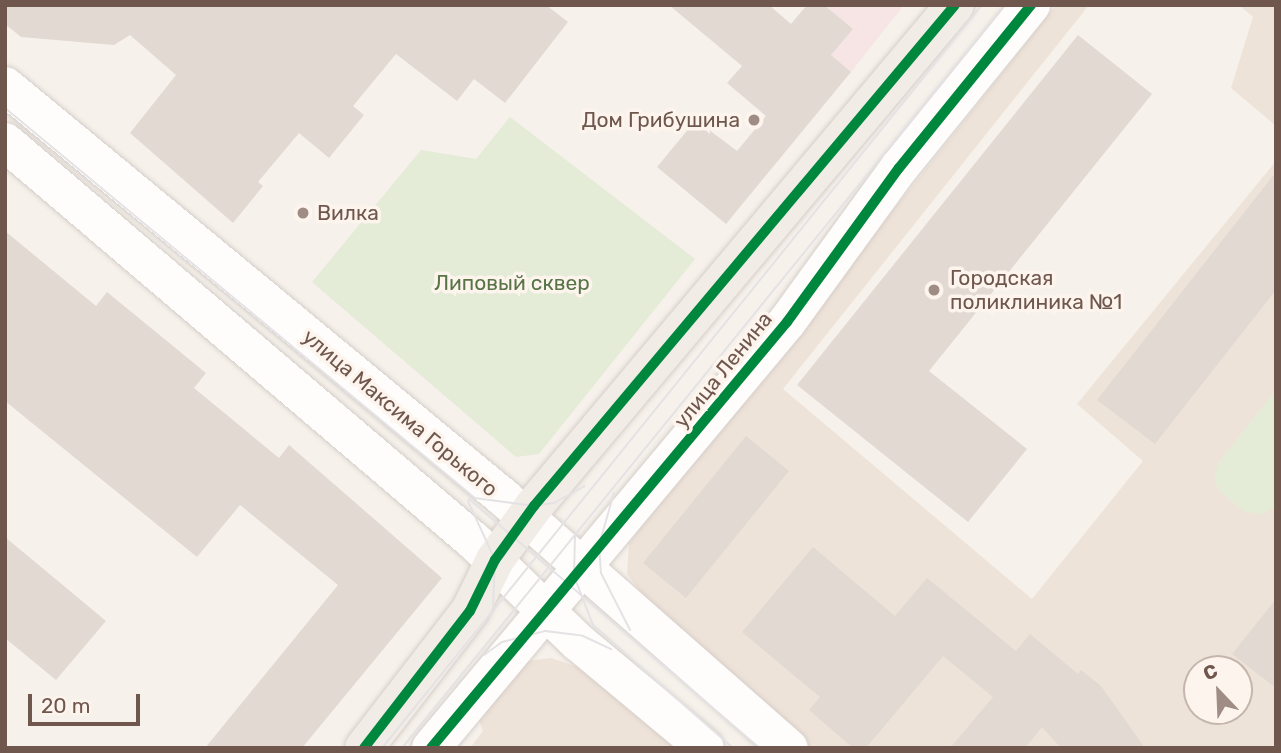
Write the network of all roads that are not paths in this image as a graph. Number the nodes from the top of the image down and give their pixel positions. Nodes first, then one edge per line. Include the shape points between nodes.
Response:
1 (955, 5) edge
2 (1031, 5) edge
3 (5, 86) edge
4 (5, 142) edge
5 (525, 518) junction
6 (495, 560) junction
7 (579, 570) junction
8 (544, 611) junction
9 (364, 748) edge
10 (431, 748) edge
11 (705, 748) edge
12 (789, 748) edge

1 - 5 main road
2 - 7 street, улица Ленина via 899,168 788,322
3 - 5 street, улица Максима Горького
4 - 6 street
5 - 6 main road
5 - 7 street, улица Максима Горького
6 - 8 street
6 - 9 main road via 470,611
7 - 8 street, улица Ленина
7 - 12 street, улица Максима Горького
8 - 10 street, улица Ленина
8 - 11 street

